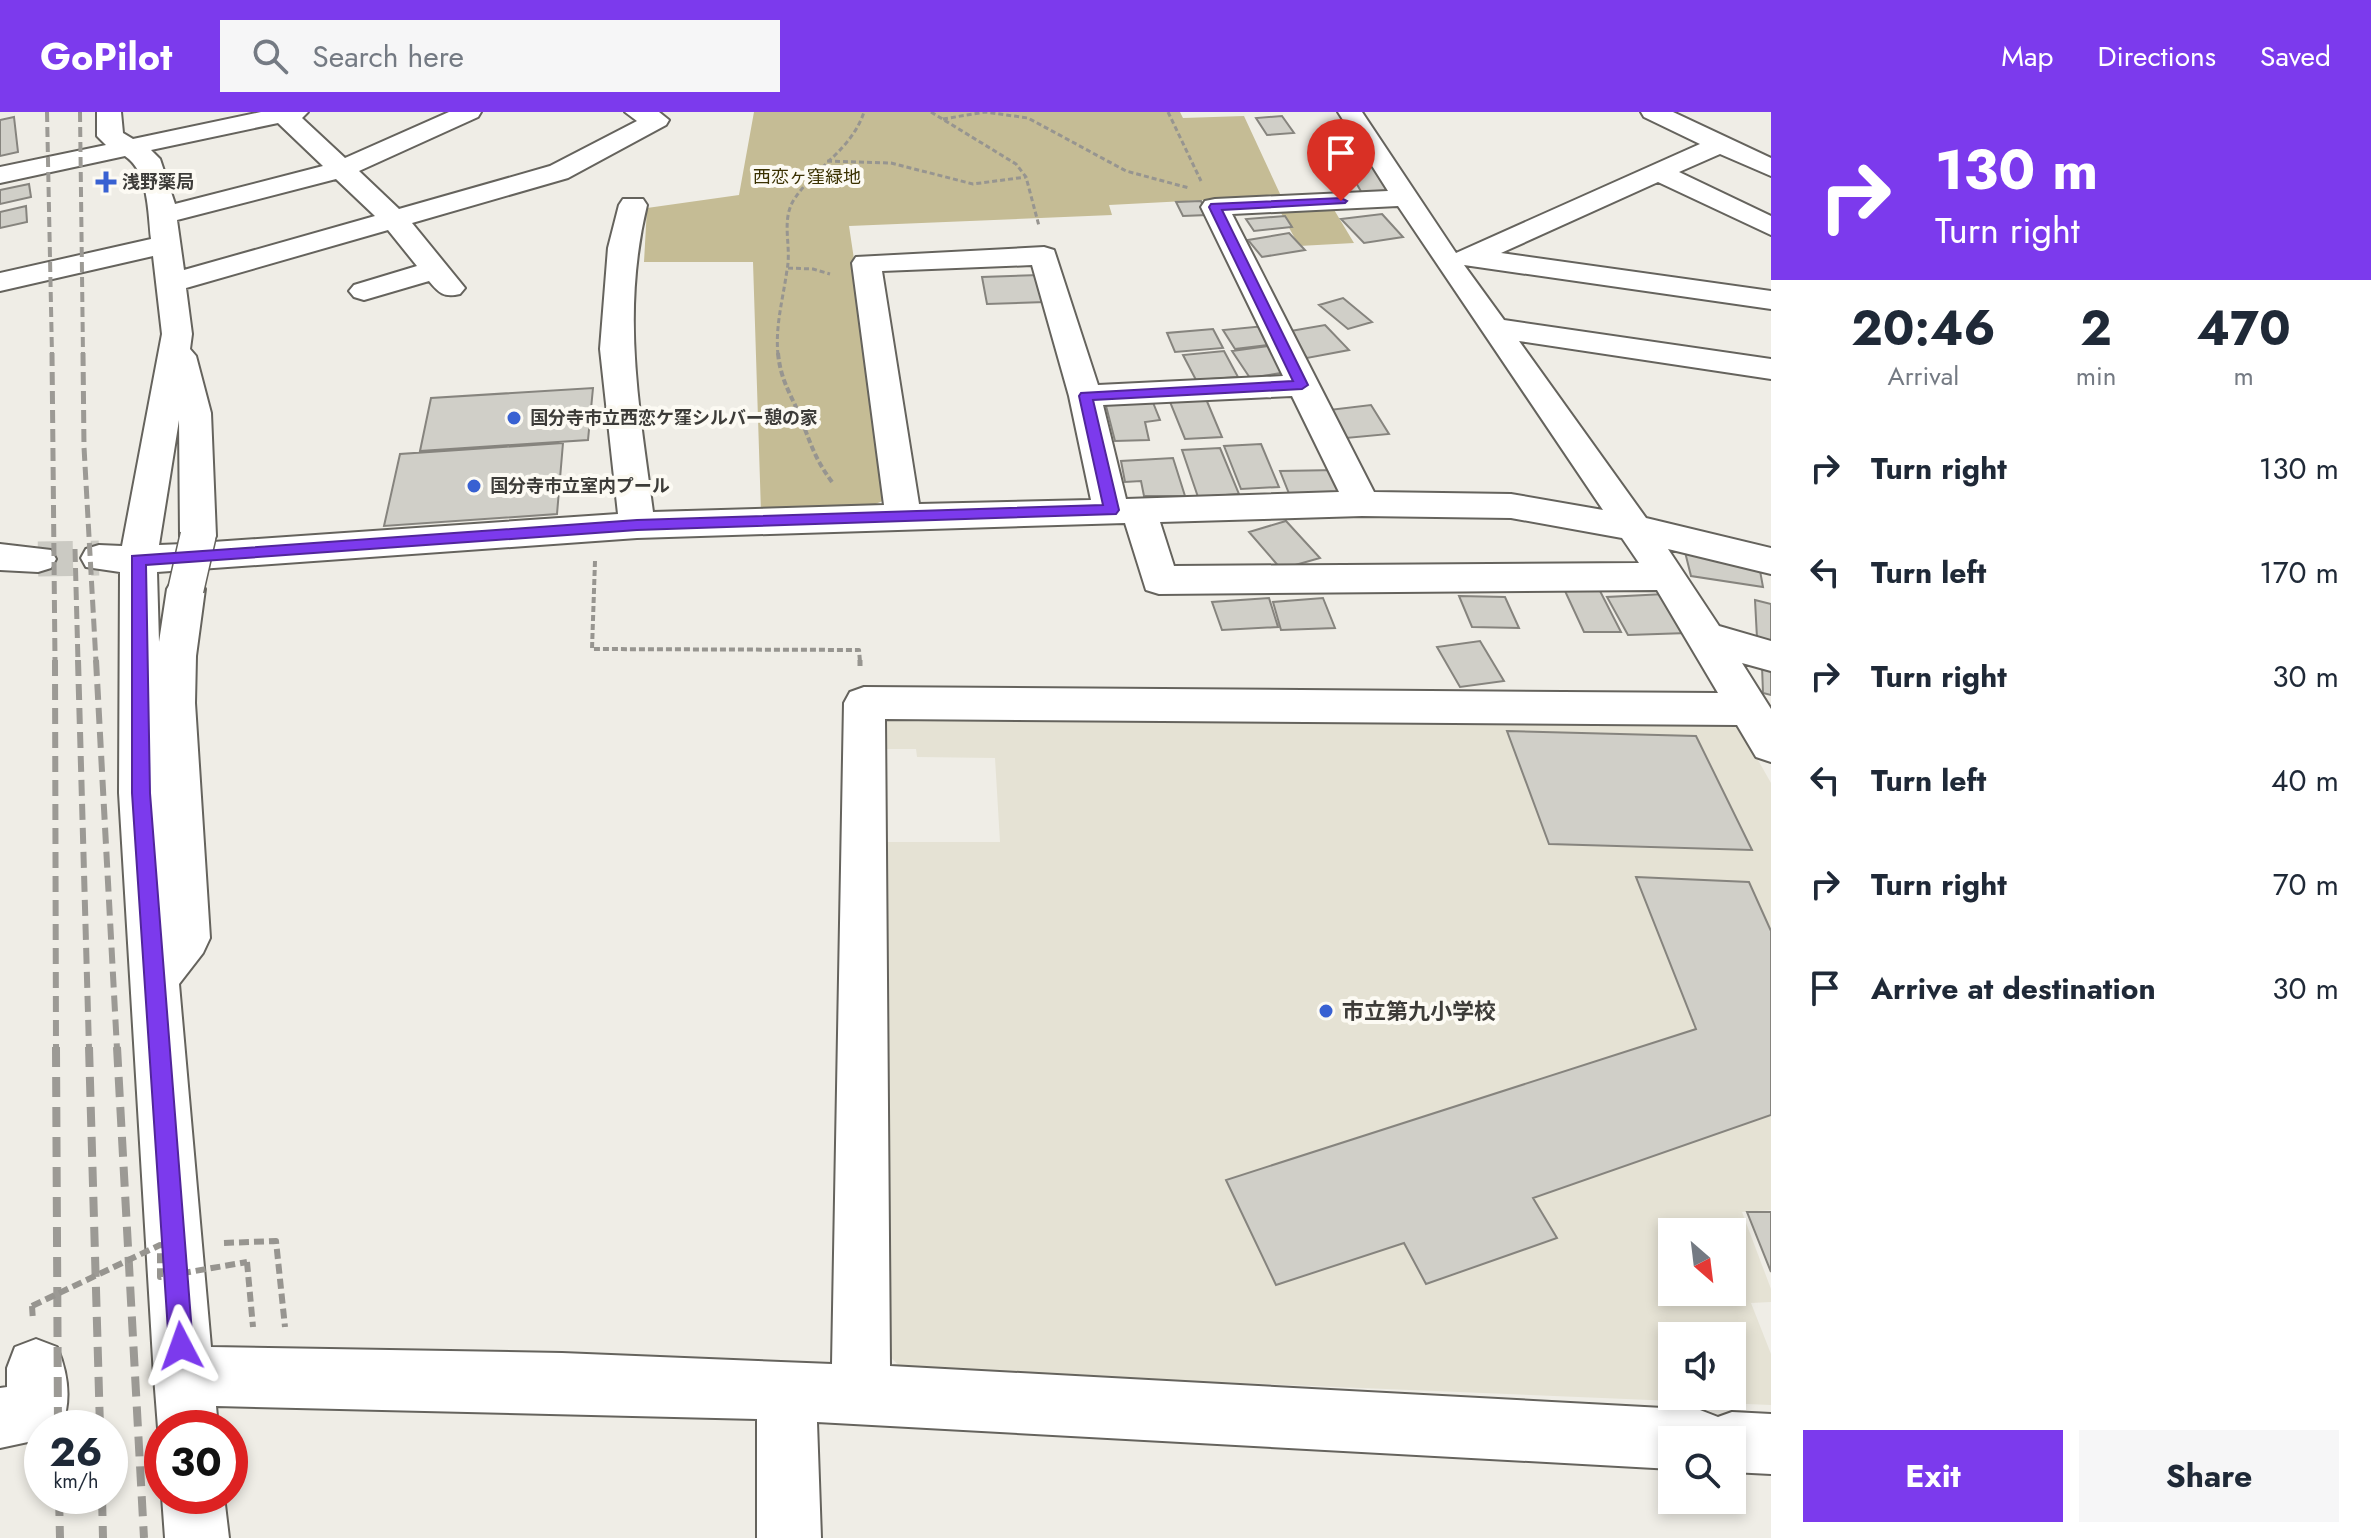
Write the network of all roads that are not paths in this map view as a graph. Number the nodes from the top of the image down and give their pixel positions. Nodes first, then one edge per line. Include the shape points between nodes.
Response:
1 (109, 112) edge
2 (469, 112) edge
3 (637, 112) edge
4 (1350, 112) edge
5 (290, 113) edge
6 (1659, 113) edge
7 (1721, 144) junction
8 (132, 147) junction
9 (1771, 168) edge
10 (343, 169) junction
11 (1660, 173) junction
12 (0, 175) edge
13 (1404, 198) junction
14 (633, 205) dead end
15 (394, 219) junction
16 (1771, 227) edge
17 (168, 247) junction
18 (1458, 259) junction
19 (0, 282) edge
20 (364, 291) dead end
21 (1771, 300) edge
22 (1496, 328) junction
23 (176, 342) junction
24 (1771, 369) edge
25 (1302, 385) junction
26 (1085, 396) junction
27 (1362, 504) junction
28 (1125, 510) junction
29 (903, 515) junction
30 (637, 525) junction
31 (1636, 528) junction
32 (0, 557) edge
33 (38, 559) tunnel mouth
34 (118, 559) junction
35 (1771, 561) edge
36 (1668, 576) junction
37 (1708, 638) junction
38 (1771, 656) edge
39 (1760, 727) edge
40 (156, 977) junction
41 (36, 1368) dead end
42 (786, 1392) junction
43 (861, 1395) junction
44 (185, 1402) edge
45 (0, 1418) edge
46 (1658, 1438) edge
47 (1746, 1443) edge
48 (1771, 1444) edge
49 (195, 1514) edge
50 (197, 1538) edge
51 (789, 1538) edge

1 - 8 street via 110,136
2 - 10 street
3 - 15 street via 657,120 559,172
4 - 13 street
5 - 8 street
5 - 10 street
6 - 7 street
7 - 9 street
7 - 11 street
8 - 12 street
8 - 17 street via 147,159
10 - 15 street
10 - 17 street
11 - 16 street
11 - 18 street
13 - 18 street
13 - 25 street via 1210,198
14 - 30 street via 622,248 616,349
15 - 17 street
15 - 20 street via 444,279
17 - 19 street
17 - 23 street
18 - 21 street
18 - 22 street
22 - 24 street
22 - 31 street
23 - 34 street
23 - 40 street, bridge via 195,413 198,536 176,656 186,938
25 - 26 street
25 - 27 street
26 - 28 street
26 - 29 street via 1044,256 866,263
27 - 28 street
27 - 31 street via 1511,506
28 - 29 street
28 - 36 street via 1159,580
29 - 30 street
30 - 34 street
31 - 35 street
31 - 36 street
32 - 33 street
34 - 40 street
36 - 37 street
37 - 38 street
37 - 39 street
39 - 43 street via 864,703
40 - 44 street
41 - 45 street via 38,1411
42 - 43 street
42 - 44 street via 318,1377
42 - 51 street
43 - 46 street
47 - 48 street
49 - 50 street

